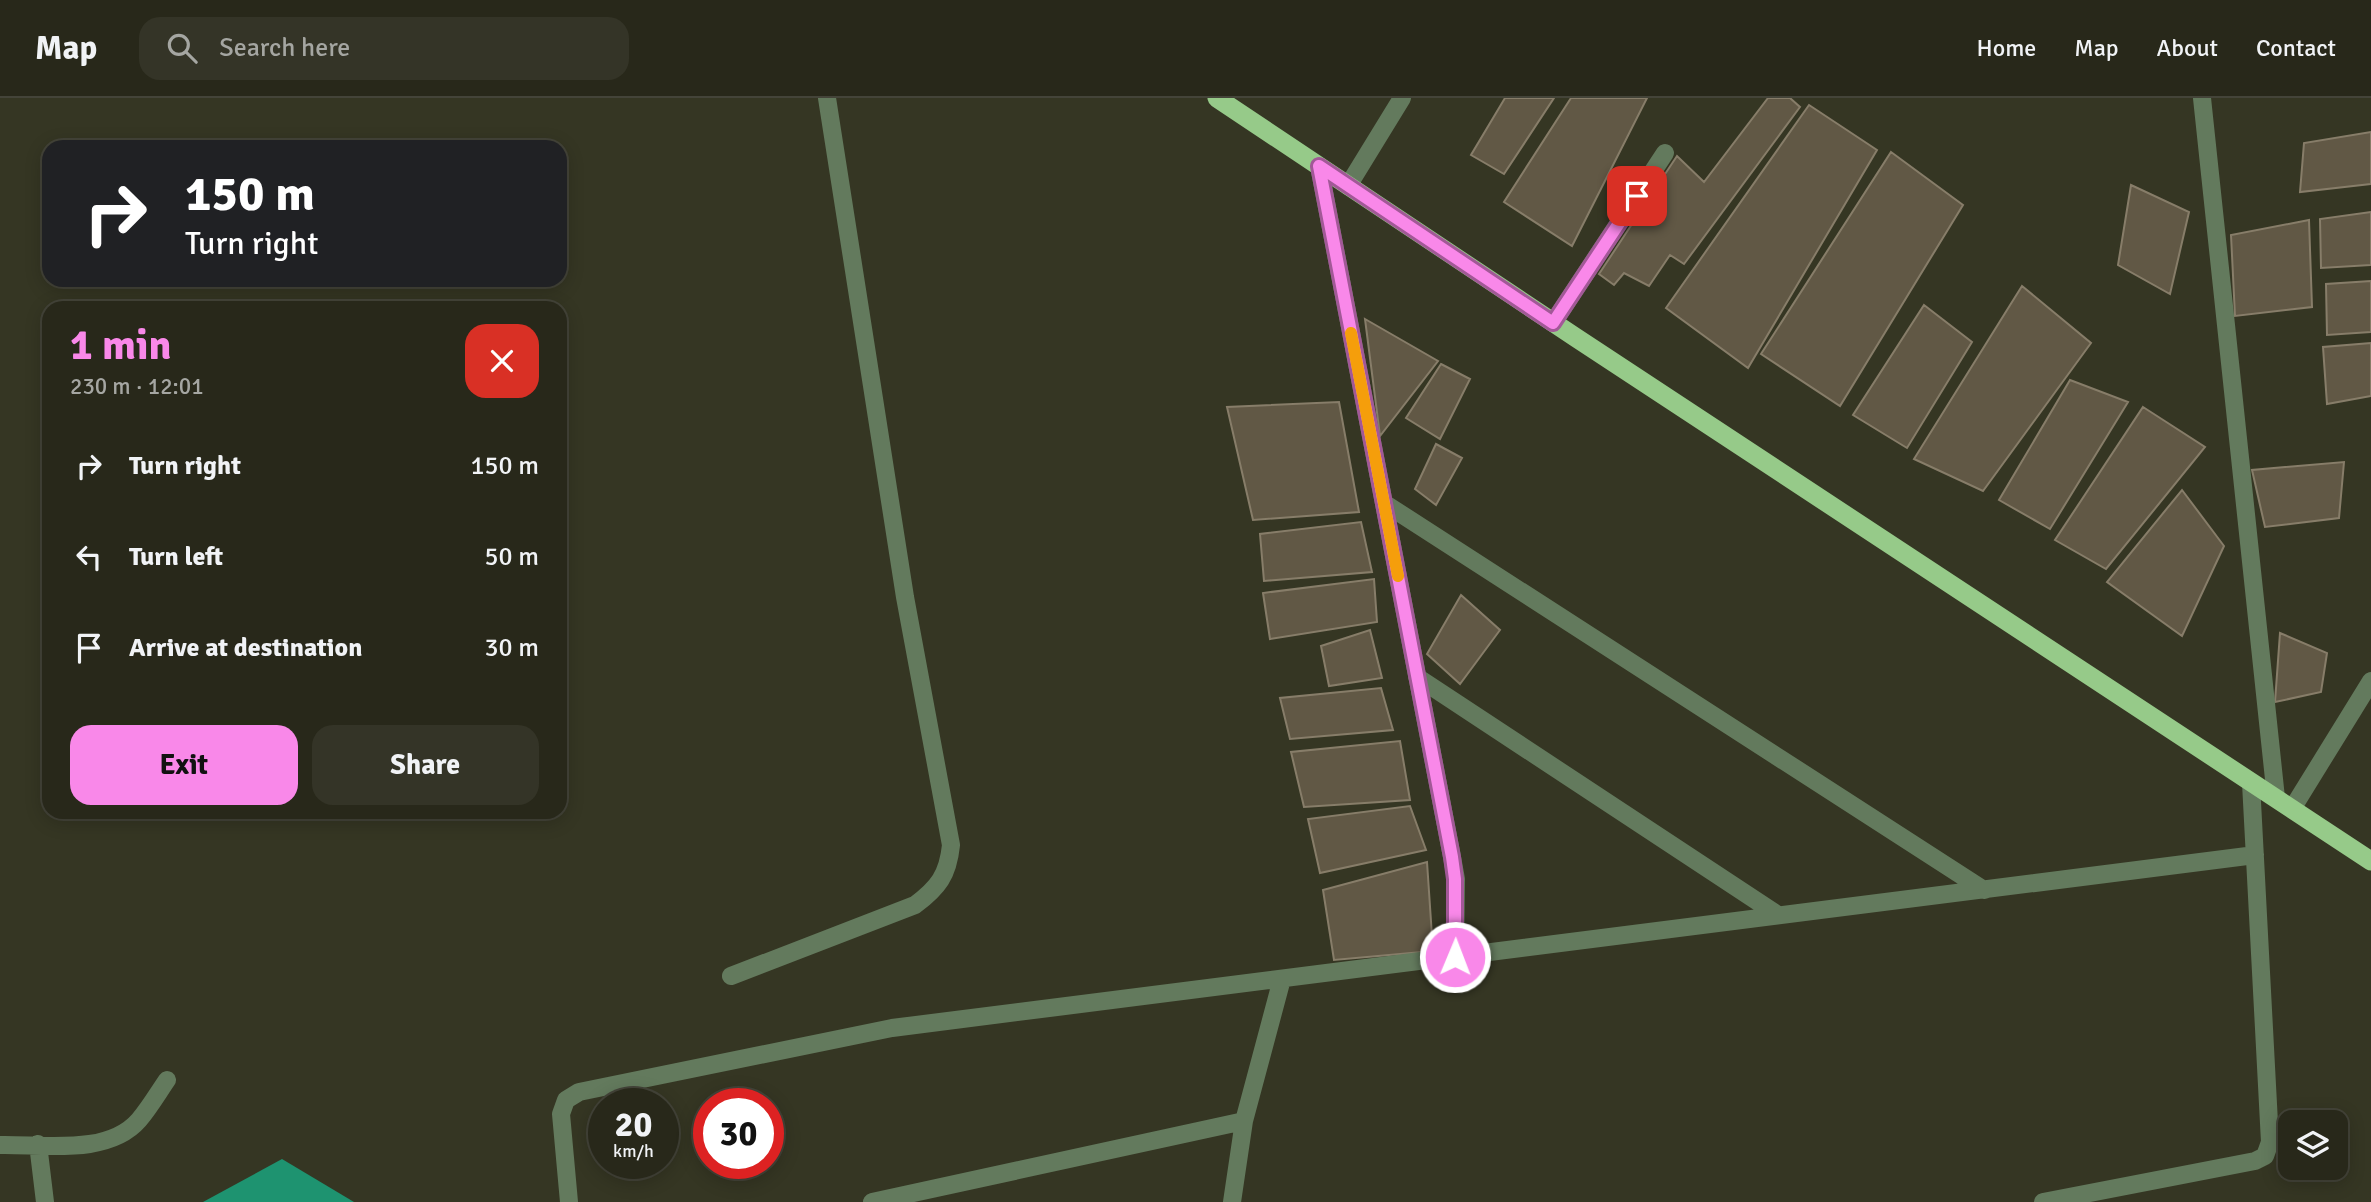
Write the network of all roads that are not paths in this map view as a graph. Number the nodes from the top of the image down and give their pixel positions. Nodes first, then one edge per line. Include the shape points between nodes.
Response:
1 (827, 98) edge
2 (1217, 98) edge
3 (1402, 98) edge
4 (2202, 98) edge
5 (1665, 153) dead end
6 (1319, 166) junction
7 (1348, 186) junction
8 (1553, 323) junction
9 (1384, 503) junction
10 (1418, 677) junction
11 (2371, 681) edge
12 (2252, 783) junction
13 (2284, 804) junction
14 (2255, 855) junction
15 (2371, 861) edge
16 (1984, 890) junction
17 (1778, 915) junction
18 (1455, 957) junction
19 (731, 976) dead end
20 (1282, 979) junction
21 (167, 1080) dead end
22 (1244, 1121) junction
23 (38, 1144) junction
24 (0, 1145) edge
25 (45, 1202) edge
26 (569, 1202) edge
27 (872, 1202) edge
28 (1232, 1202) edge
29 (2043, 1202) edge

1 - 19 street via 905,597 951,845 949,864 930,894 915,905
2 - 6 highway
3 - 7 street
4 - 13 street
5 - 8 street
6 - 7 highway
6 - 9 street
7 - 8 highway
8 - 12 highway
9 - 10 street
9 - 16 street
10 - 17 street
10 - 18 street via 1455,879
11 - 13 street
12 - 13 highway
12 - 14 street
13 - 15 highway
14 - 16 street
14 - 29 street via 2270,1142 2266,1156
16 - 17 street
17 - 18 street
18 - 20 street
20 - 22 street
20 - 26 street via 892,1028 579,1093 566,1100 561,1114
21 - 23 street via 138,1121 122,1133 77,1147
22 - 27 street
22 - 28 street
23 - 24 street
23 - 25 street

